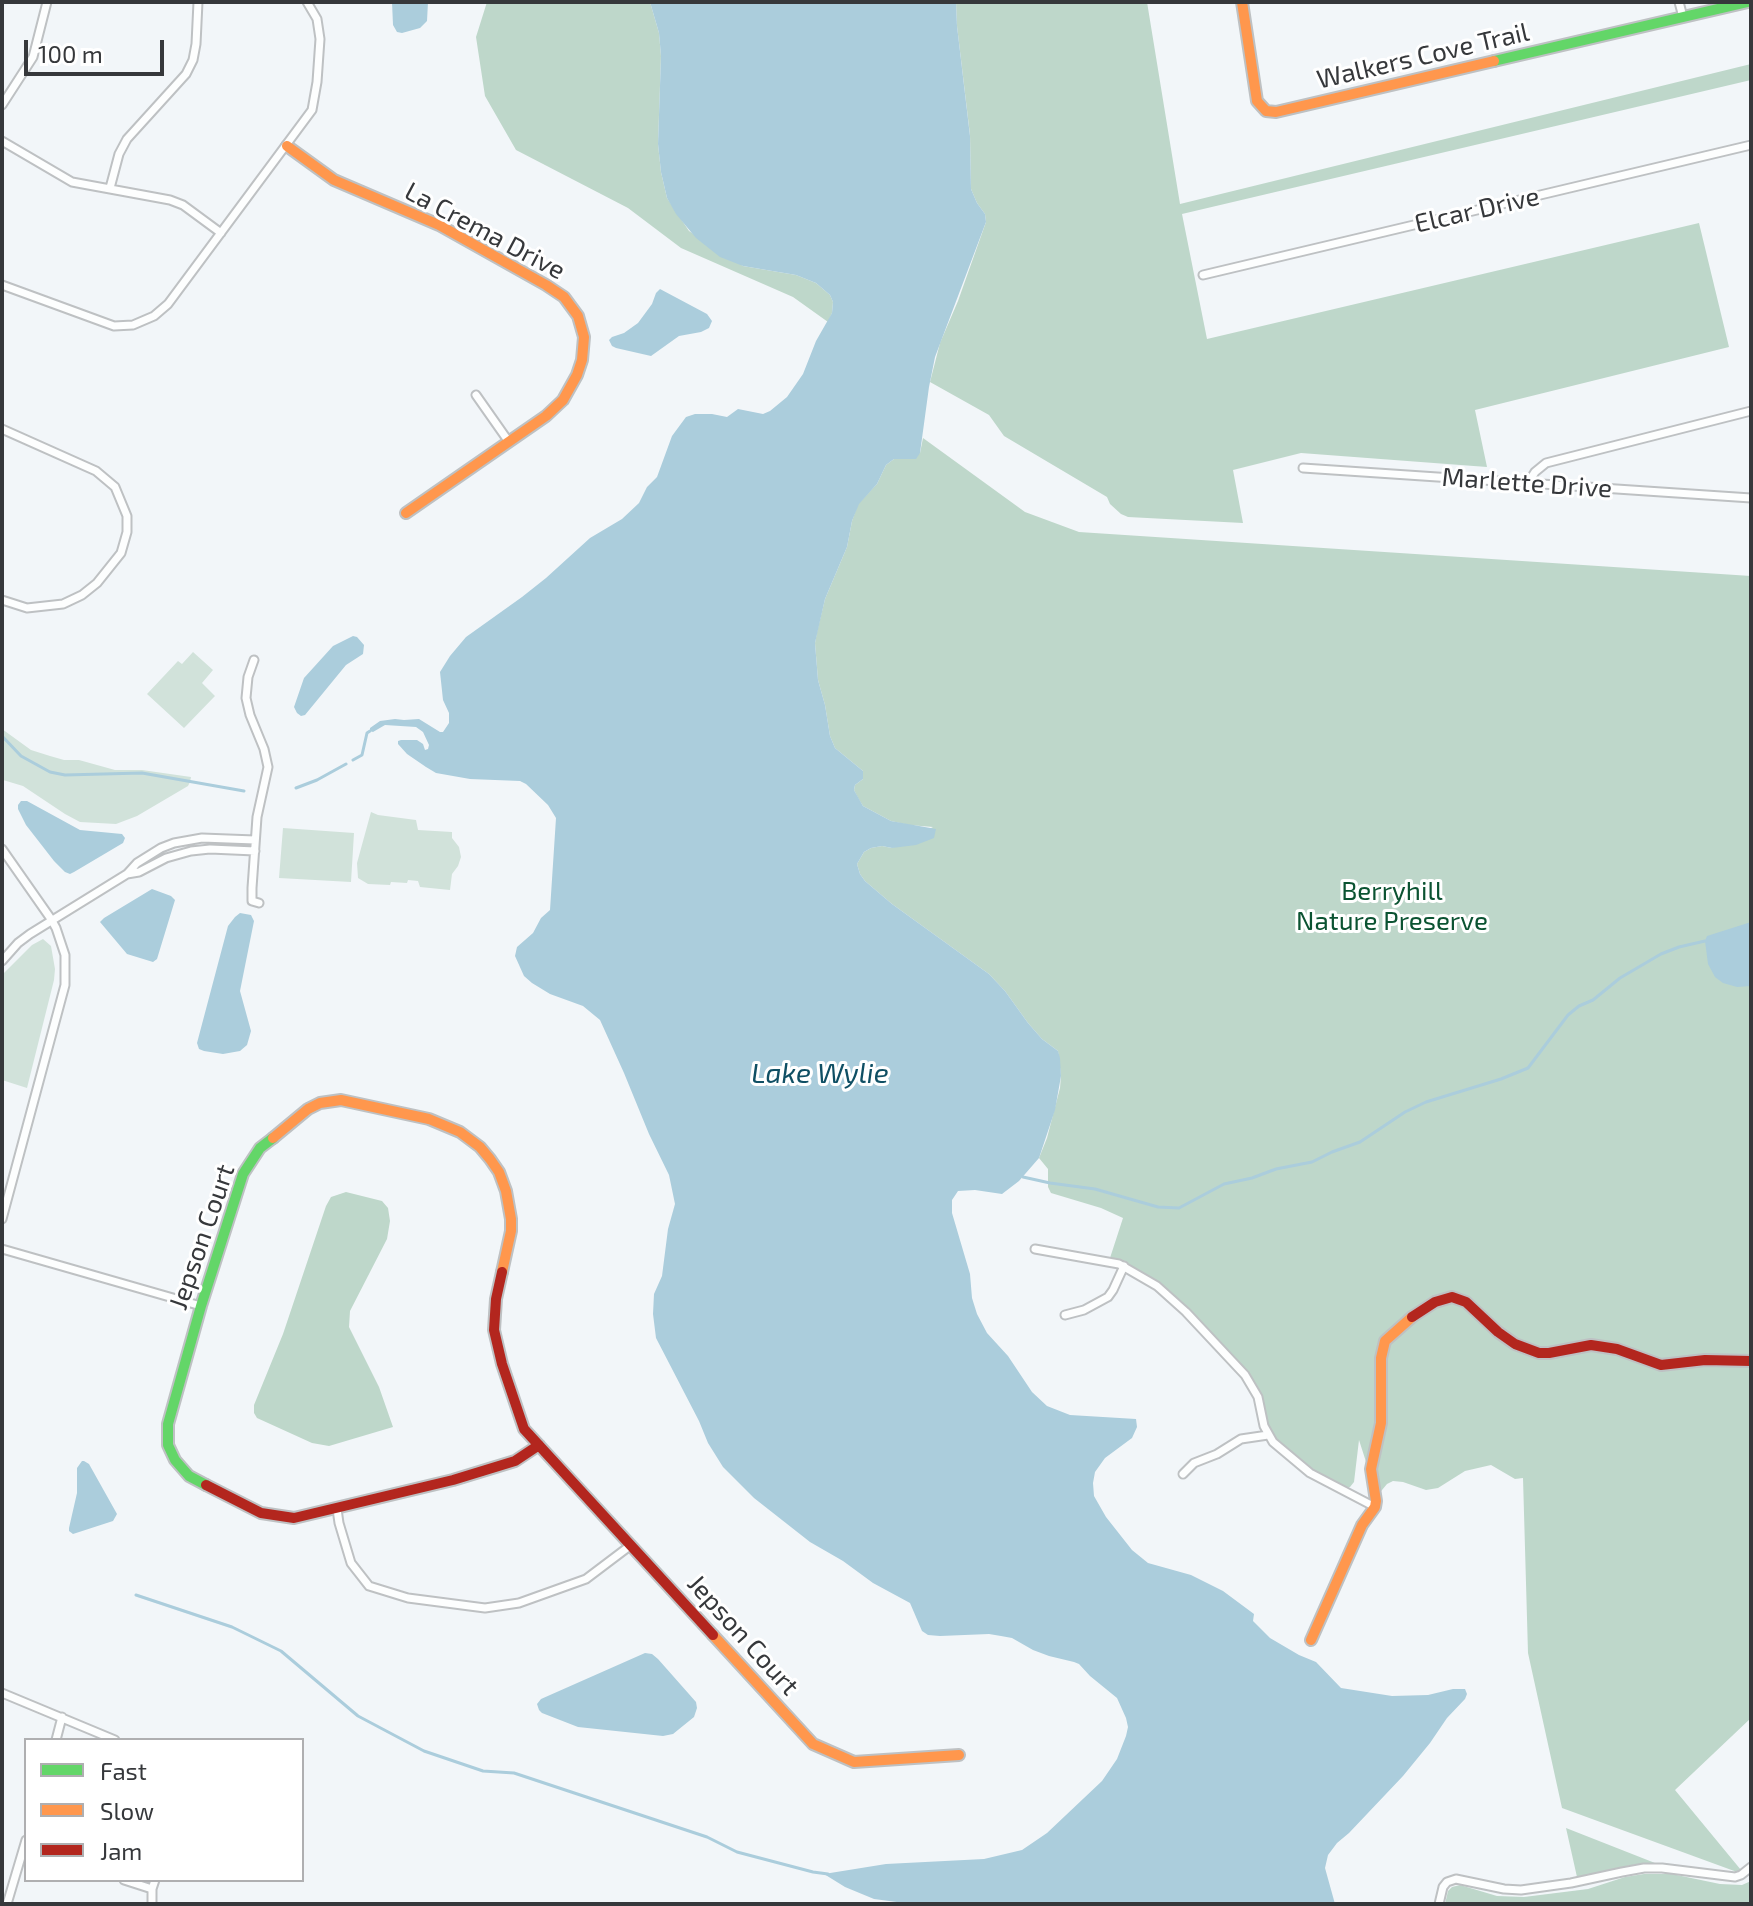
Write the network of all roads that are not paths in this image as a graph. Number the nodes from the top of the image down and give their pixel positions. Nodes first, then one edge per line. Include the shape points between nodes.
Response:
1 (47, 2) edge
2 (198, 2) edge
3 (307, 2) edge
4 (1242, 2) edge
5 (1679, 2) edge
6 (1748, 2) edge
7 (1683, 17) junction
8 (2, 105) edge
9 (2, 141) edge
10 (1751, 145) edge
11 (287, 146) junction
12 (110, 188) junction
13 (221, 233) junction
14 (1203, 275) dead end
15 (2, 285) edge
16 (476, 395) dead end
17 (1751, 411) edge
18 (2, 429) edge
19 (509, 442) junction
20 (1303, 468) dead end
21 (1528, 483) junction
22 (1751, 498) edge
23 (406, 513) dead end
24 (2, 600) edge
25 (254, 660) dead end
26 (255, 840) junction
27 (2, 849) edge
28 (255, 851) junction
29 (127, 874) junction
30 (259, 903) dead end
31 (51, 919) junction
32 (2, 961) edge
33 (2, 1219) edge
34 (2, 1249) edge
35 (1035, 1249) dead end
36 (1124, 1266) junction
37 (201, 1306) junction
38 (1065, 1315) dead end
39 (1751, 1361) edge
40 (1268, 1435) junction
41 (539, 1445) junction
42 (1183, 1474) dead end
43 (1375, 1507) junction
44 (337, 1509) junction
45 (631, 1545) junction
46 (1311, 1640) dead end
47 (2, 1693) edge
48 (62, 1717) junction
49 (57, 1738) edge
50 (110, 1738) edge
51 (959, 1755) dead end
52 (24, 1853) edge
53 (1751, 1867) edge
54 (154, 1884) edge
55 (7, 1904) edge
56 (152, 1904) edge
57 (1439, 1904) edge

1 - 8 street via 33,57
2 - 12 street via 193,60 127,139
3 - 11 street via 319,28 317,82 312,110
4 - 7 street, Walkers Cove Trail via 1257,101 1266,111 1276,112
5 - 7 street
6 - 7 street, Walkers Cove Trail
9 - 12 street via 72,182
10 - 14 street, Elcar Drive
11 - 13 street
11 - 19 street, La Crema Drive via 334,180 439,225 572,305 584,337 577,375 556,408
12 - 13 street via 170,200
13 - 15 street via 168,304 133,325 114,326
16 - 19 street
17 - 21 street via 1546,463
18 - 24 street via 96,471 115,487 127,516 127,532 121,553 82,595 63,604 27,608
19 - 23 street, La Crema Drive
20 - 21 street, Marlette Drive
21 - 22 street, Marlette Drive
25 - 26 street via 246,698 268,767
26 - 28 street
26 - 29 street via 174,843 147,856
27 - 31 street
28 - 29 street via 191,851
28 - 30 street via 251,900
29 - 31 street
31 - 32 street
31 - 33 street via 65,955 65,985
34 - 37 street
35 - 36 street
36 - 38 street via 1108,1297
36 - 40 street via 1170,1296 1245,1375 1258,1397
37 - 41 street, Jepson Court via 243,1174 260,1148 308,1109 341,1100 441,1122 480,1147 506,1191 511,1231 494,1330 524,1429
37 - 44 street, Jepson Court via 168,1424 168,1445 175,1460 189,1476 261,1513 294,1518
39 - 43 street via 1661,1365 1599,1345 1539,1353 1503,1336 1466,1302 1441,1300 1385,1341 1381,1423 1371,1469
40 - 42 street via 1241,1439
40 - 43 street via 1302,1467
41 - 44 street, Jepson Court via 515,1461
41 - 45 street, Jepson Court
43 - 46 street
44 - 45 street via 351,1563 369,1586 408,1598 485,1608 519,1603 586,1579
45 - 51 street, Jepson Court via 813,1744 854,1762
47 - 48 street
48 - 49 street
48 - 50 street
52 - 55 street
53 - 57 street via 1735,1877 1644,1868 1521,1890 1456,1879 1447,1882
54 - 56 street

